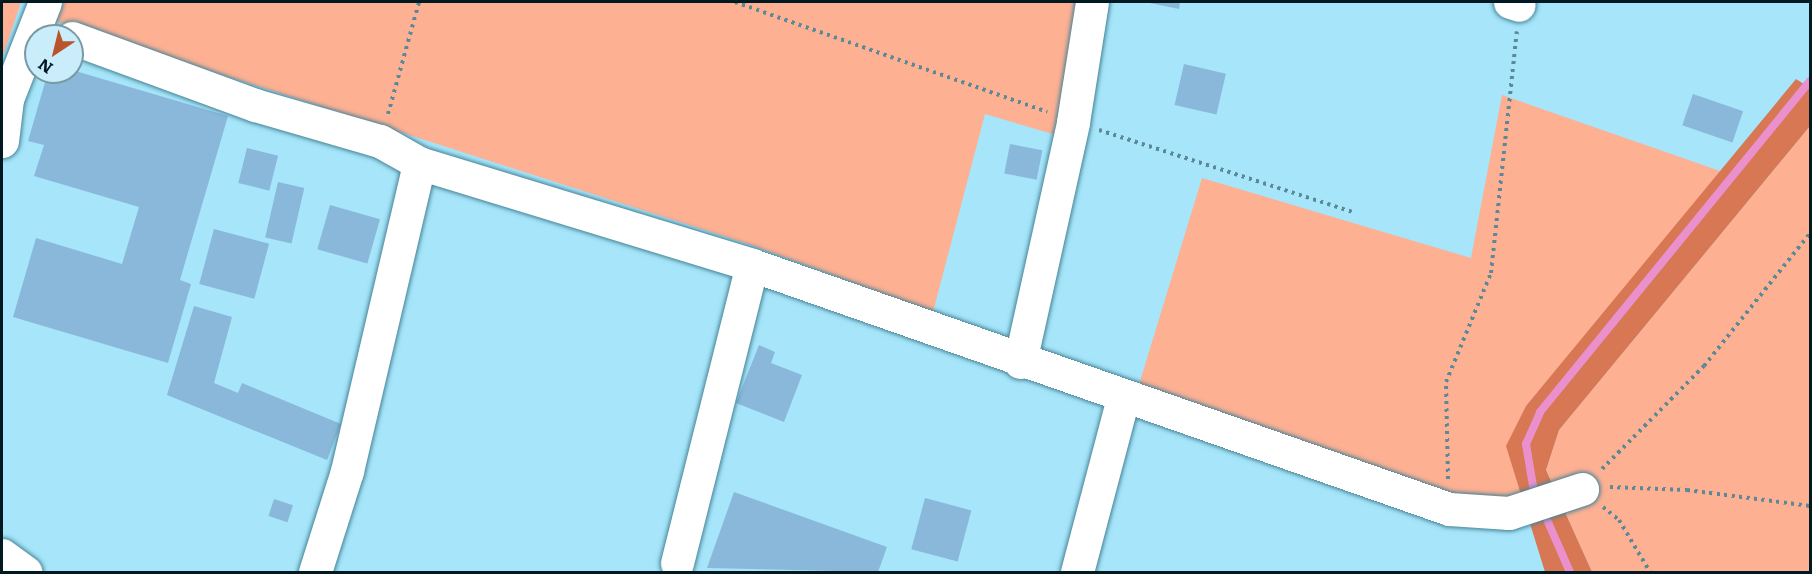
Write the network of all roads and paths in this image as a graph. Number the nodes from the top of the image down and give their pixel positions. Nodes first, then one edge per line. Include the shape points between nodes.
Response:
1 (419, 2) edge
2 (1092, 2) edge
3 (1515, 3) edge
4 (39, 13) edge
5 (51, 24) edge
6 (84, 42) edge
7 (2, 141) edge
8 (380, 141) junction
9 (419, 163) junction
10 (1810, 233) edge
11 (752, 265) junction
12 (1020, 362) junction
13 (1123, 398) junction
14 (1582, 489) junction
15 (1810, 506) edge
16 (1449, 509) junction
17 (2, 555) edge
18 (677, 563) dead end
19 (25, 573) edge
20 (315, 573) edge
21 (1077, 573) edge
22 (1650, 573) edge

1 - 8 path
2 - 12 street via 1073,122
3 - 16 path via 1491,273 1446,382
4 - 5 street
4 - 7 street via 7,99
6 - 8 street via 255,105
8 - 9 street
9 - 11 street
9 - 20 street via 347,471
10 - 14 path via 1704,366
11 - 12 street
11 - 18 street
12 - 13 street
13 - 16 street
13 - 21 street
14 - 15 path via 1687,490
14 - 16 street via 1509,513
14 - 22 path via 1619,520
17 - 19 street

